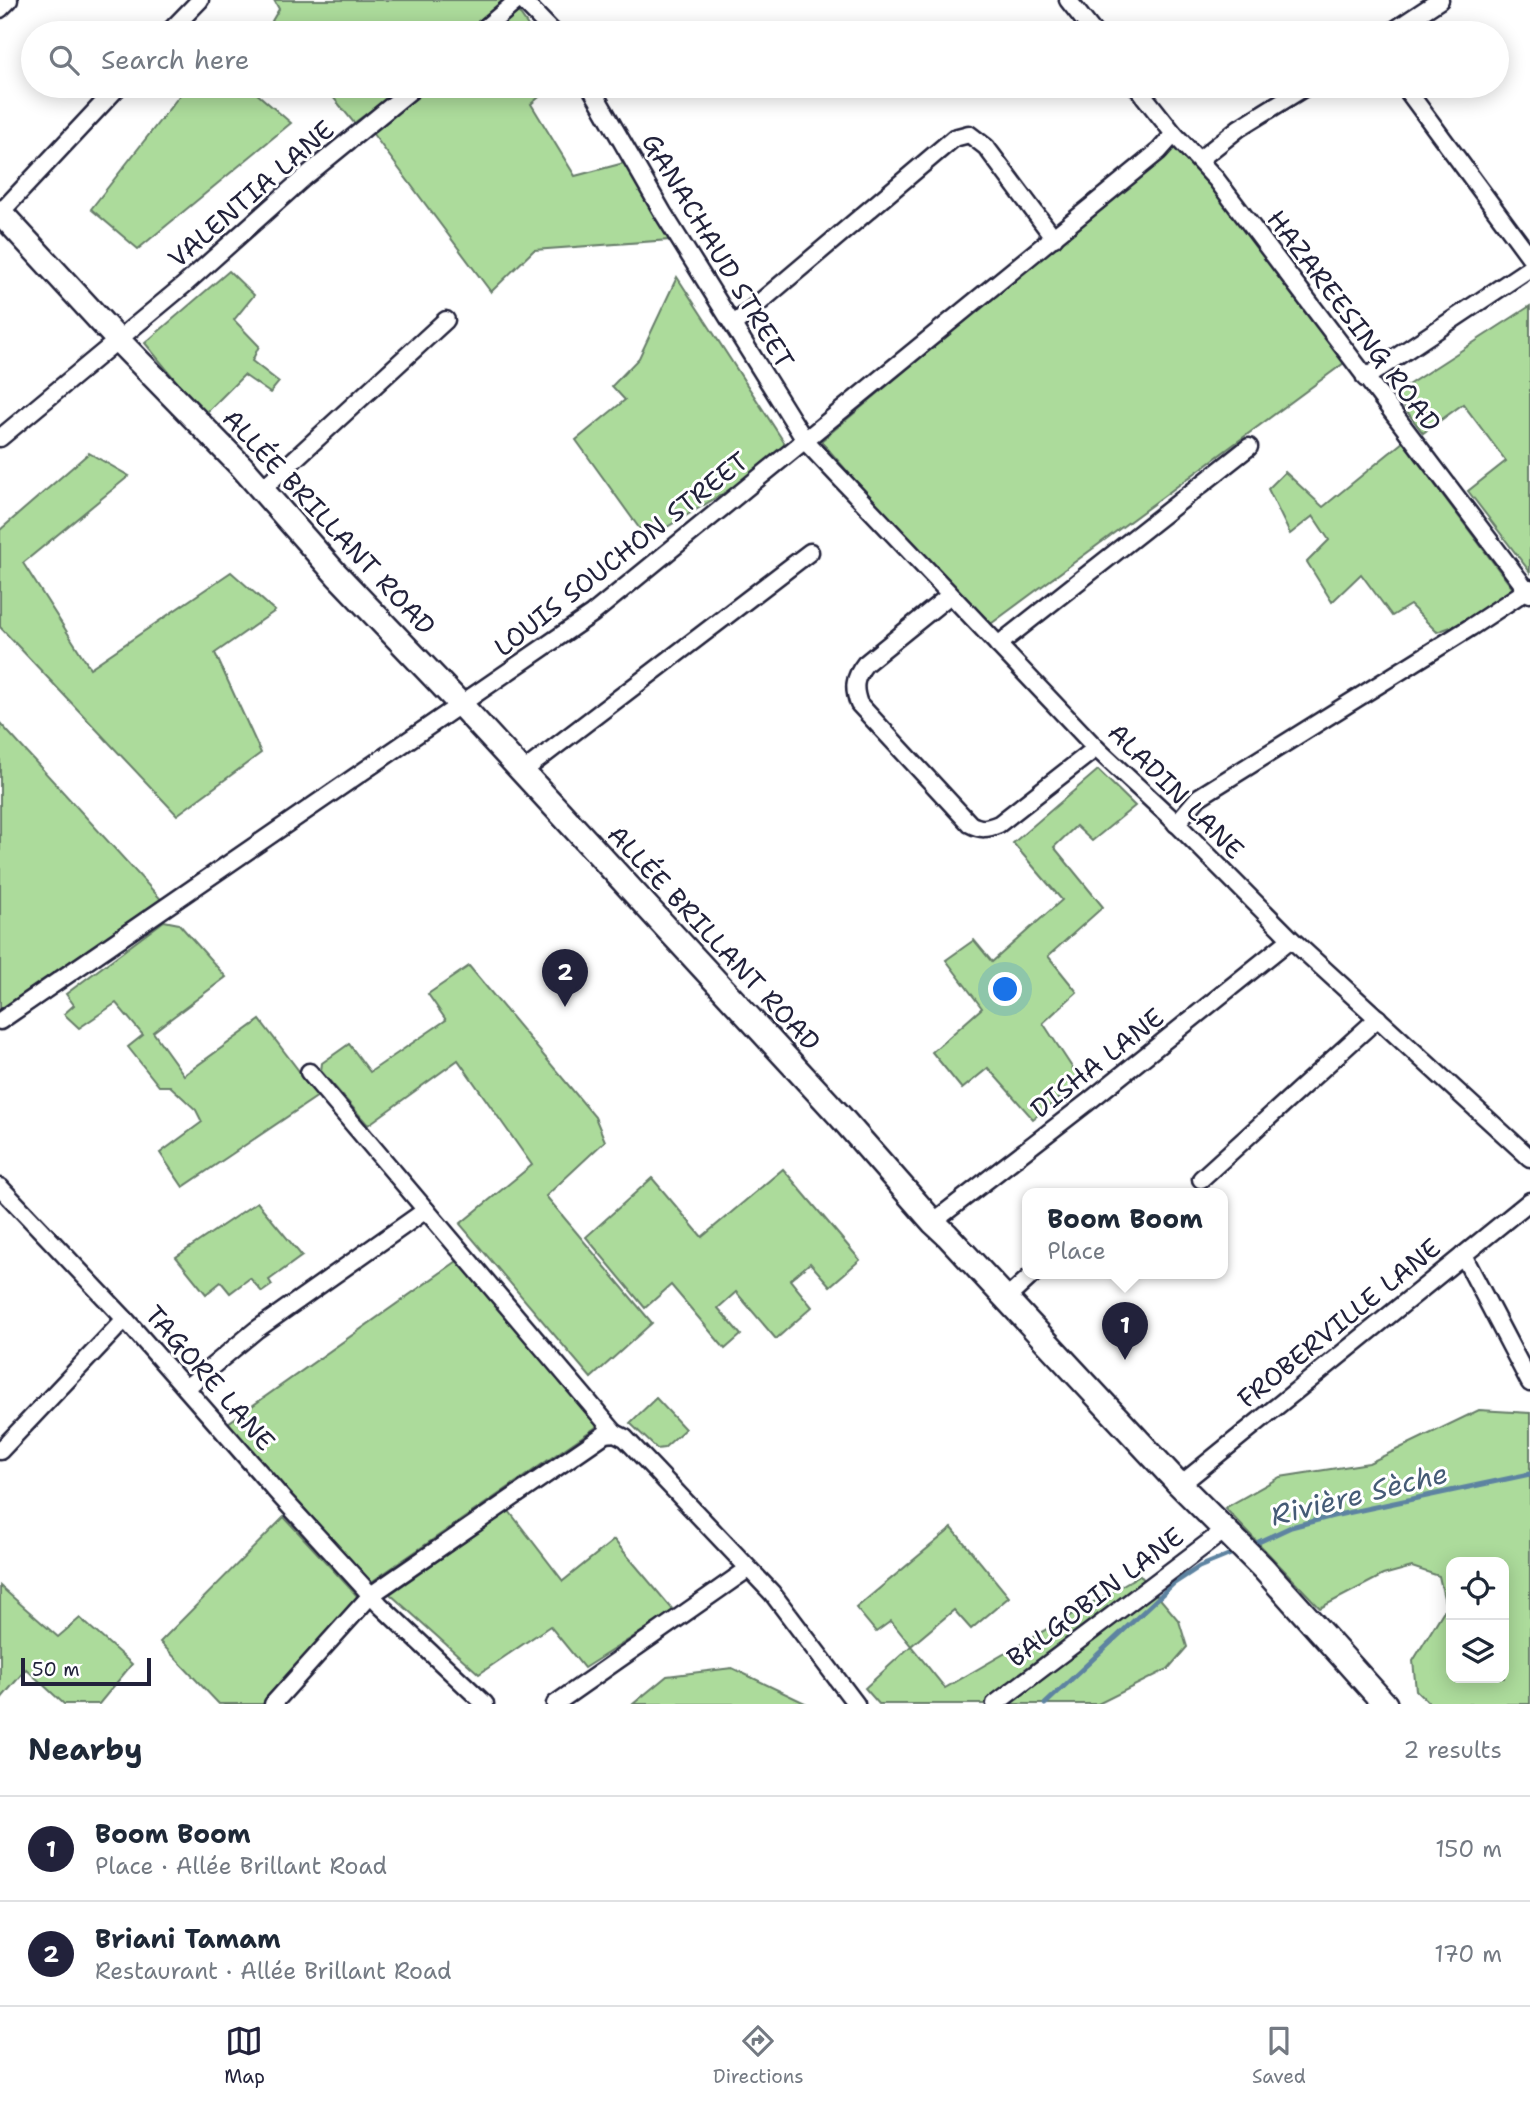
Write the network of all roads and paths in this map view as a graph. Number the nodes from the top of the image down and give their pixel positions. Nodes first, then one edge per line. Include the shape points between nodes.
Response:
1 (9, 0) edge
2 (200, 0) edge
3 (520, 0) edge
4 (1068, 0) edge
5 (1440, 0) edge
6 (0, 9) edge
7 (180, 21) edge
8 (494, 21) edge
9 (542, 21) edge
10 (1085, 21) edge
11 (1408, 21) edge
12 (108, 98) edge
13 (401, 98) edge
14 (597, 98) edge
15 (1146, 98) edge
16 (1288, 98) edge
17 (1413, 98) edge
18 (1174, 134) junction
19 (1199, 160) junction
20 (0, 212) edge
21 (1054, 238) junction
22 (1530, 257) edge
23 (1530, 268) edge
24 (446, 320) dead end
25 (733, 325) junction
26 (122, 337) junction
27 (1364, 378) junction
28 (0, 438) edge
29 (806, 442) junction
30 (1249, 447) dead end
31 (261, 490) junction
32 (810, 552) dead end
33 (1529, 590) edge
34 (950, 595) junction
35 (998, 645) junction
36 (461, 705) junction
37 (1096, 748) junction
38 (522, 772) junction
39 (1176, 824) junction
40 (1291, 939) junction
41 (1378, 1018) junction
42 (0, 1021) edge
43 (309, 1072) dead end
44 (1530, 1158) edge
45 (1200, 1179) dead end
46 (0, 1187) edge
47 (1530, 1201) edge
48 (426, 1210) junction
49 (933, 1222) junction
50 (1463, 1255) junction
51 (1027, 1279) edge
52 (1006, 1298) junction
53 (125, 1319) junction
54 (1530, 1383) edge
55 (186, 1388) junction
56 (615, 1433) junction
57 (0, 1451) edge
58 (1180, 1485) junction
59 (1227, 1532) junction
60 (748, 1569) junction
61 (376, 1600) junction
62 (273, 1704) edge
63 (485, 1704) edge
64 (555, 1704) edge
65 (856, 1704) edge
66 (995, 1704) edge
67 (1385, 1704) edge

1 - 6 street
2 - 7 street
3 - 8 street
3 - 9 street
4 - 10 street
5 - 11 street
12 - 20 street
13 - 26 street, VALENTIA LANE
14 - 25 street, GANACHAUD STREET
15 - 18 street, HAZAREESING ROAD
16 - 19 street
17 - 22 street
18 - 19 street, HAZAREESING ROAD
18 - 21 street, LOUIS SOUCHON STREET
19 - 27 street, HAZAREESING ROAD
20 - 26 main road, ALLÉE BRILLANT ROAD
21 - 25 street via 986,147 969,134 954,138
21 - 29 street, LOUIS SOUCHON STREET
23 - 27 street
24 - 31 street
25 - 29 street, GANACHAUD STREET
26 - 28 street, VALENTIA LANE
26 - 31 main road, ALLÉE BRILLANT ROAD
27 - 33 street, HAZAREESING ROAD
29 - 34 street, ALADIN LANE
29 - 36 street, LOUIS SOUCHON STREET via 592,614
30 - 35 street
31 - 36 main road, ALLÉE BRILLANT ROAD
32 - 38 street
33 - 39 street via 1199,797
34 - 35 street, ALADIN LANE
34 - 37 street via 865,664 858,673 855,694 859,704 970,824 988,829 999,824
35 - 37 street, ALADIN LANE
36 - 38 main road, ALLÉE BRILLANT ROAD
36 - 42 street, LOUIS SOUCHON STREET
37 - 39 street, ALADIN LANE
38 - 49 main road, ALLÉE BRILLANT ROAD
39 - 40 street, ALADIN LANE
40 - 41 street, ALADIN LANE
40 - 49 street, DISHA LANE
41 - 44 street, ALADIN LANE
41 - 45 street
43 - 48 street
46 - 53 street, TAGORE LANE
47 - 50 street, FROBERVILLE LANE
48 - 55 street via 256,1330
48 - 56 street
49 - 52 main road, ALLÉE BRILLANT ROAD
50 - 54 street
50 - 58 street, FROBERVILLE LANE
51 - 52 street
52 - 58 main road, ALLÉE BRILLANT ROAD
53 - 55 street, TAGORE LANE
53 - 57 street
55 - 61 street, TAGORE LANE
56 - 60 street via 625,1438
56 - 61 street via 605,1434
58 - 59 main road, ALLÉE BRILLANT ROAD
59 - 66 street, BALGOBIN LANE
59 - 67 main road, ALLÉE BRILLANT ROAD
60 - 64 street
60 - 65 street via 772,1593
61 - 62 street
61 - 63 street, TAGORE LANE

